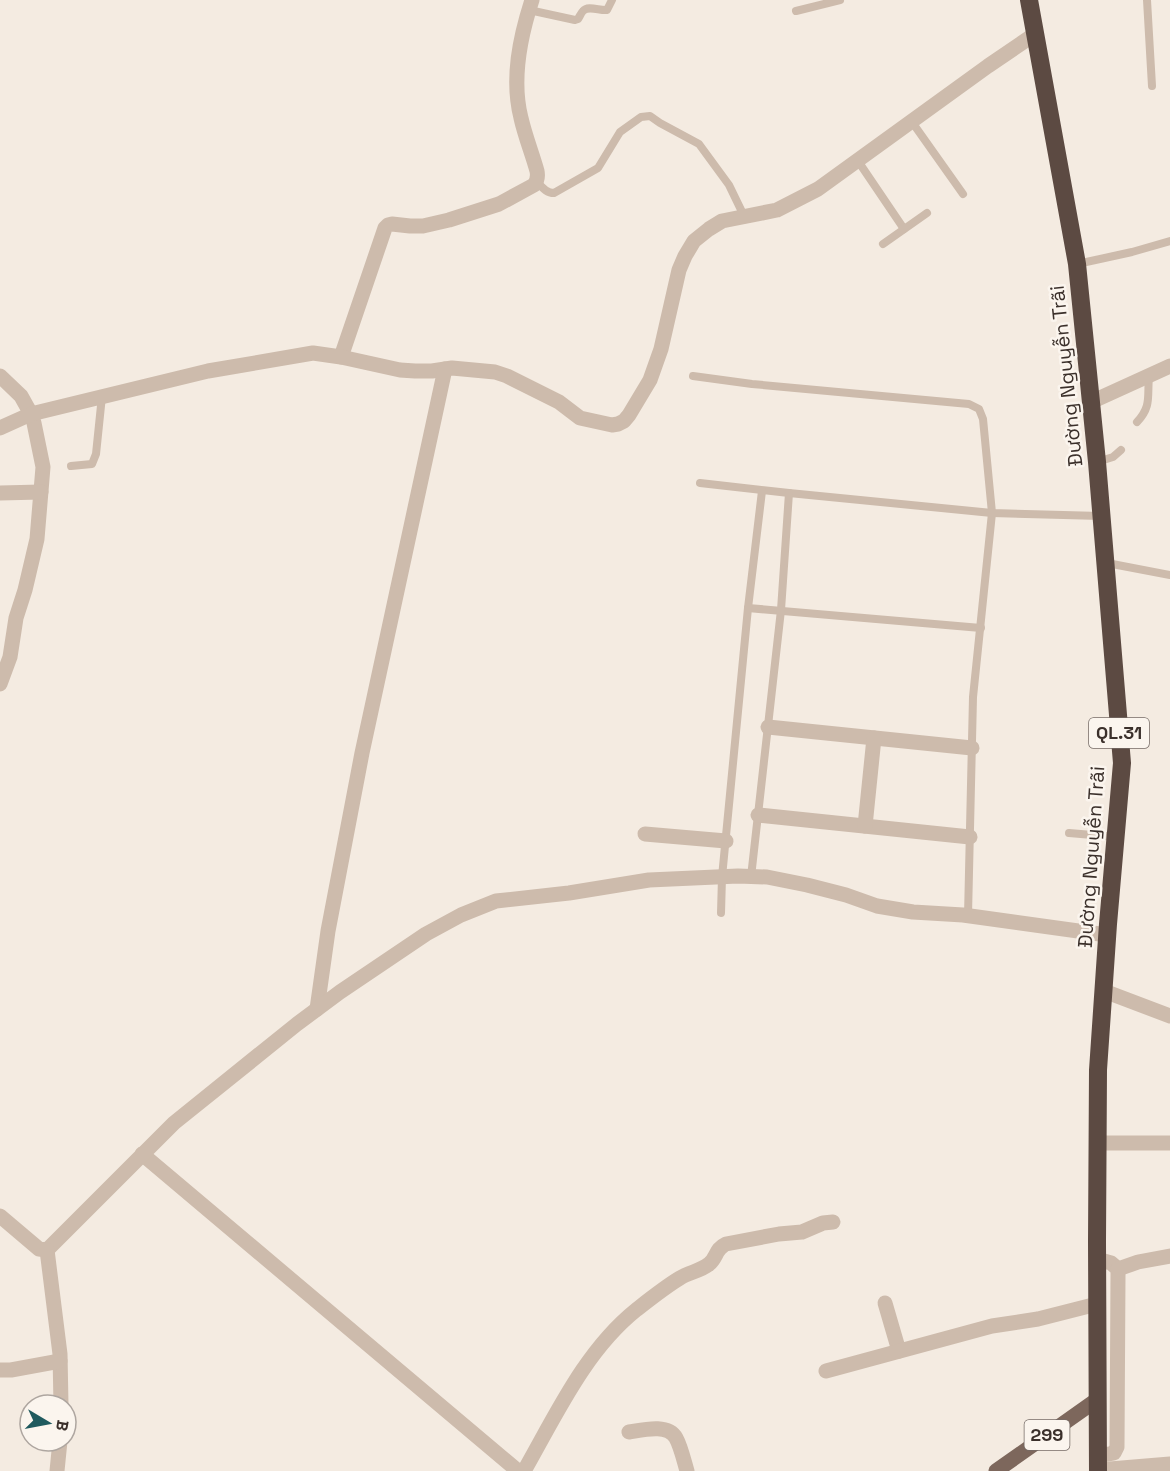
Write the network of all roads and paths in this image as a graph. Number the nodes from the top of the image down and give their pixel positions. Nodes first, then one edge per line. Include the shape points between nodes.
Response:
1 (612, 0) edge
2 (840, 0) edge
3 (1029, 0) edge
4 (1147, 0) edge
5 (531, 5) edge
6 (796, 11) dead end
7 (1035, 34) junction
8 (1152, 86) dead end
9 (912, 122) junction
10 (858, 161) junction
11 (536, 182) junction
12 (963, 194) dead end
13 (927, 213) dead end
14 (744, 216) junction
15 (904, 229) junction
16 (1170, 242) edge
17 (884, 244) dead end
18 (1077, 264) junction
19 (341, 357) junction
20 (1170, 366) edge
21 (445, 369) junction
22 (0, 376) edge
23 (693, 376) dead end
24 (1149, 376) junction
25 (102, 396) junction
26 (1091, 402) junction
27 (31, 414) junction
28 (1137, 422) dead end
29 (0, 428) edge
30 (1121, 450) dead end
31 (1097, 462) junction
32 (71, 466) dead end
33 (700, 483) dead end
34 (762, 490) junction
35 (41, 492) junction
36 (0, 493) edge
37 (789, 494) junction
38 (992, 513) junction
39 (1101, 516) junction
40 (1105, 562) junction
41 (1170, 575) edge
42 (748, 608) junction
43 (781, 610) junction
44 (981, 628) junction
45 (0, 684) edge
46 (768, 727) junction
47 (874, 738) junction
48 (972, 748) junction
49 (758, 815) junction
50 (865, 826) junction
51 (1069, 833) dead end
52 (645, 834) dead end
53 (970, 837) junction
54 (1116, 837) junction
55 (726, 841) junction
56 (722, 877) junction
57 (751, 877) junction
58 (721, 914) dead end
59 (968, 916) junction
60 (1107, 935) junction
61 (1104, 991) junction
62 (317, 1009) junction
63 (1170, 1016) edge
64 (1098, 1143) junction
65 (1170, 1143) edge
66 (142, 1154) junction
67 (0, 1216) edge
68 (834, 1222) dead end
69 (47, 1250) junction
70 (1170, 1256) edge
71 (1097, 1259) junction
72 (1118, 1269) junction
73 (885, 1303) dead end
74 (1097, 1304) junction
75 (899, 1351) junction
76 (60, 1361) junction
77 (0, 1370) edge
78 (826, 1371) dead end
79 (61, 1393) edge
80 (1098, 1399) junction
81 (629, 1432) dead end
82 (59, 1453) edge
83 (1170, 1464) edge
84 (1098, 1466) edge
85 (57, 1471) edge
86 (518, 1471) edge
87 (524, 1471) edge
88 (687, 1471) edge
89 (996, 1471) edge

1 - 5 lane via 607,10 588,8 575,20
2 - 6 lane
3 - 7 highway, Đường Nguyễn Trãi / QL.31
4 - 8 lane
5 - 11 street via 516,78 520,116 537,171
7 - 9 street
7 - 18 highway, Đường Nguyễn Trãi / QL.31
9 - 10 street
9 - 12 lane
10 - 14 street via 797,201 777,210
10 - 15 lane
11 - 14 lane via 554,193 588,175 598,168 620,132 641,117 650,116 699,144 729,185
11 - 19 street via 499,204 449,220 423,226 388,225
13 - 15 lane
14 - 21 street via 709,229 694,241 685,256 658,360 624,421 612,425 580,418 559,402 495,372
15 - 17 lane
16 - 18 lane
18 - 26 highway, Đường Nguyễn Trãi / QL.31
19 - 21 street via 407,370
19 - 25 street via 313,353 208,370
20 - 24 street
21 - 62 street via 362,753
22 - 27 street via 21,396
23 - 38 lane via 969,404 979,409 983,419
24 - 26 street
24 - 28 lane via 1149,403
25 - 27 street
25 - 32 lane via 92,464
26 - 31 highway, Đường Nguyễn Trãi / QL.31
27 - 29 street
27 - 35 street via 43,467
30 - 31 lane
31 - 39 highway, Đường Nguyễn Trãi / QL.31
33 - 34 lane
34 - 37 lane
34 - 42 lane
35 - 36 street
35 - 45 street via 37,539 10,657
37 - 38 lane
37 - 43 lane
38 - 39 lane
38 - 44 lane
39 - 40 highway, Đường Nguyễn Trãi / QL.31
40 - 41 lane
40 - 54 highway, Đường Nguyễn Trãi / QL.31 via 1122,763
42 - 43 lane
42 - 55 lane
43 - 44 lane
43 - 46 lane
44 - 48 lane
46 - 47 street
46 - 49 lane
47 - 48 street
47 - 50 street
48 - 53 lane
49 - 50 street
49 - 57 lane
50 - 53 street
51 - 54 lane
52 - 55 street
53 - 59 lane
54 - 60 highway, Đường Nguyễn Trãi / QL.31
55 - 56 lane
56 - 57 street
56 - 58 lane
56 - 62 street via 649,880 496,901 426,934
57 - 59 street via 807,885 913,912
59 - 60 street
60 - 61 highway, Đường Nguyễn Trãi / QL.31
61 - 63 street
61 - 64 highway, Đường Nguyễn Trãi / QL.31
62 - 66 street via 174,1123
64 - 65 street
64 - 71 highway, Đường Nguyễn Trãi / QL.31
66 - 69 street
66 - 86 street
67 - 69 street via 39,1249
68 - 87 street via 802,1232 721,1246 711,1263 681,1277 634,1311 598,1347
69 - 76 street
70 - 72 street
71 - 72 street
71 - 74 highway, Đường Nguyễn Trãi / QL.31
72 - 84 street via 1117,1447
73 - 75 street
74 - 75 street
74 - 80 highway, Đường Nguyễn Trãi / QL.31
75 - 78 street
76 - 77 street
76 - 79 street
80 - 84 highway, Đường Nguyễn Trãi / QL.31
80 - 89 main road, 299
81 - 88 street via 671,1432
82 - 85 street
83 - 84 street

